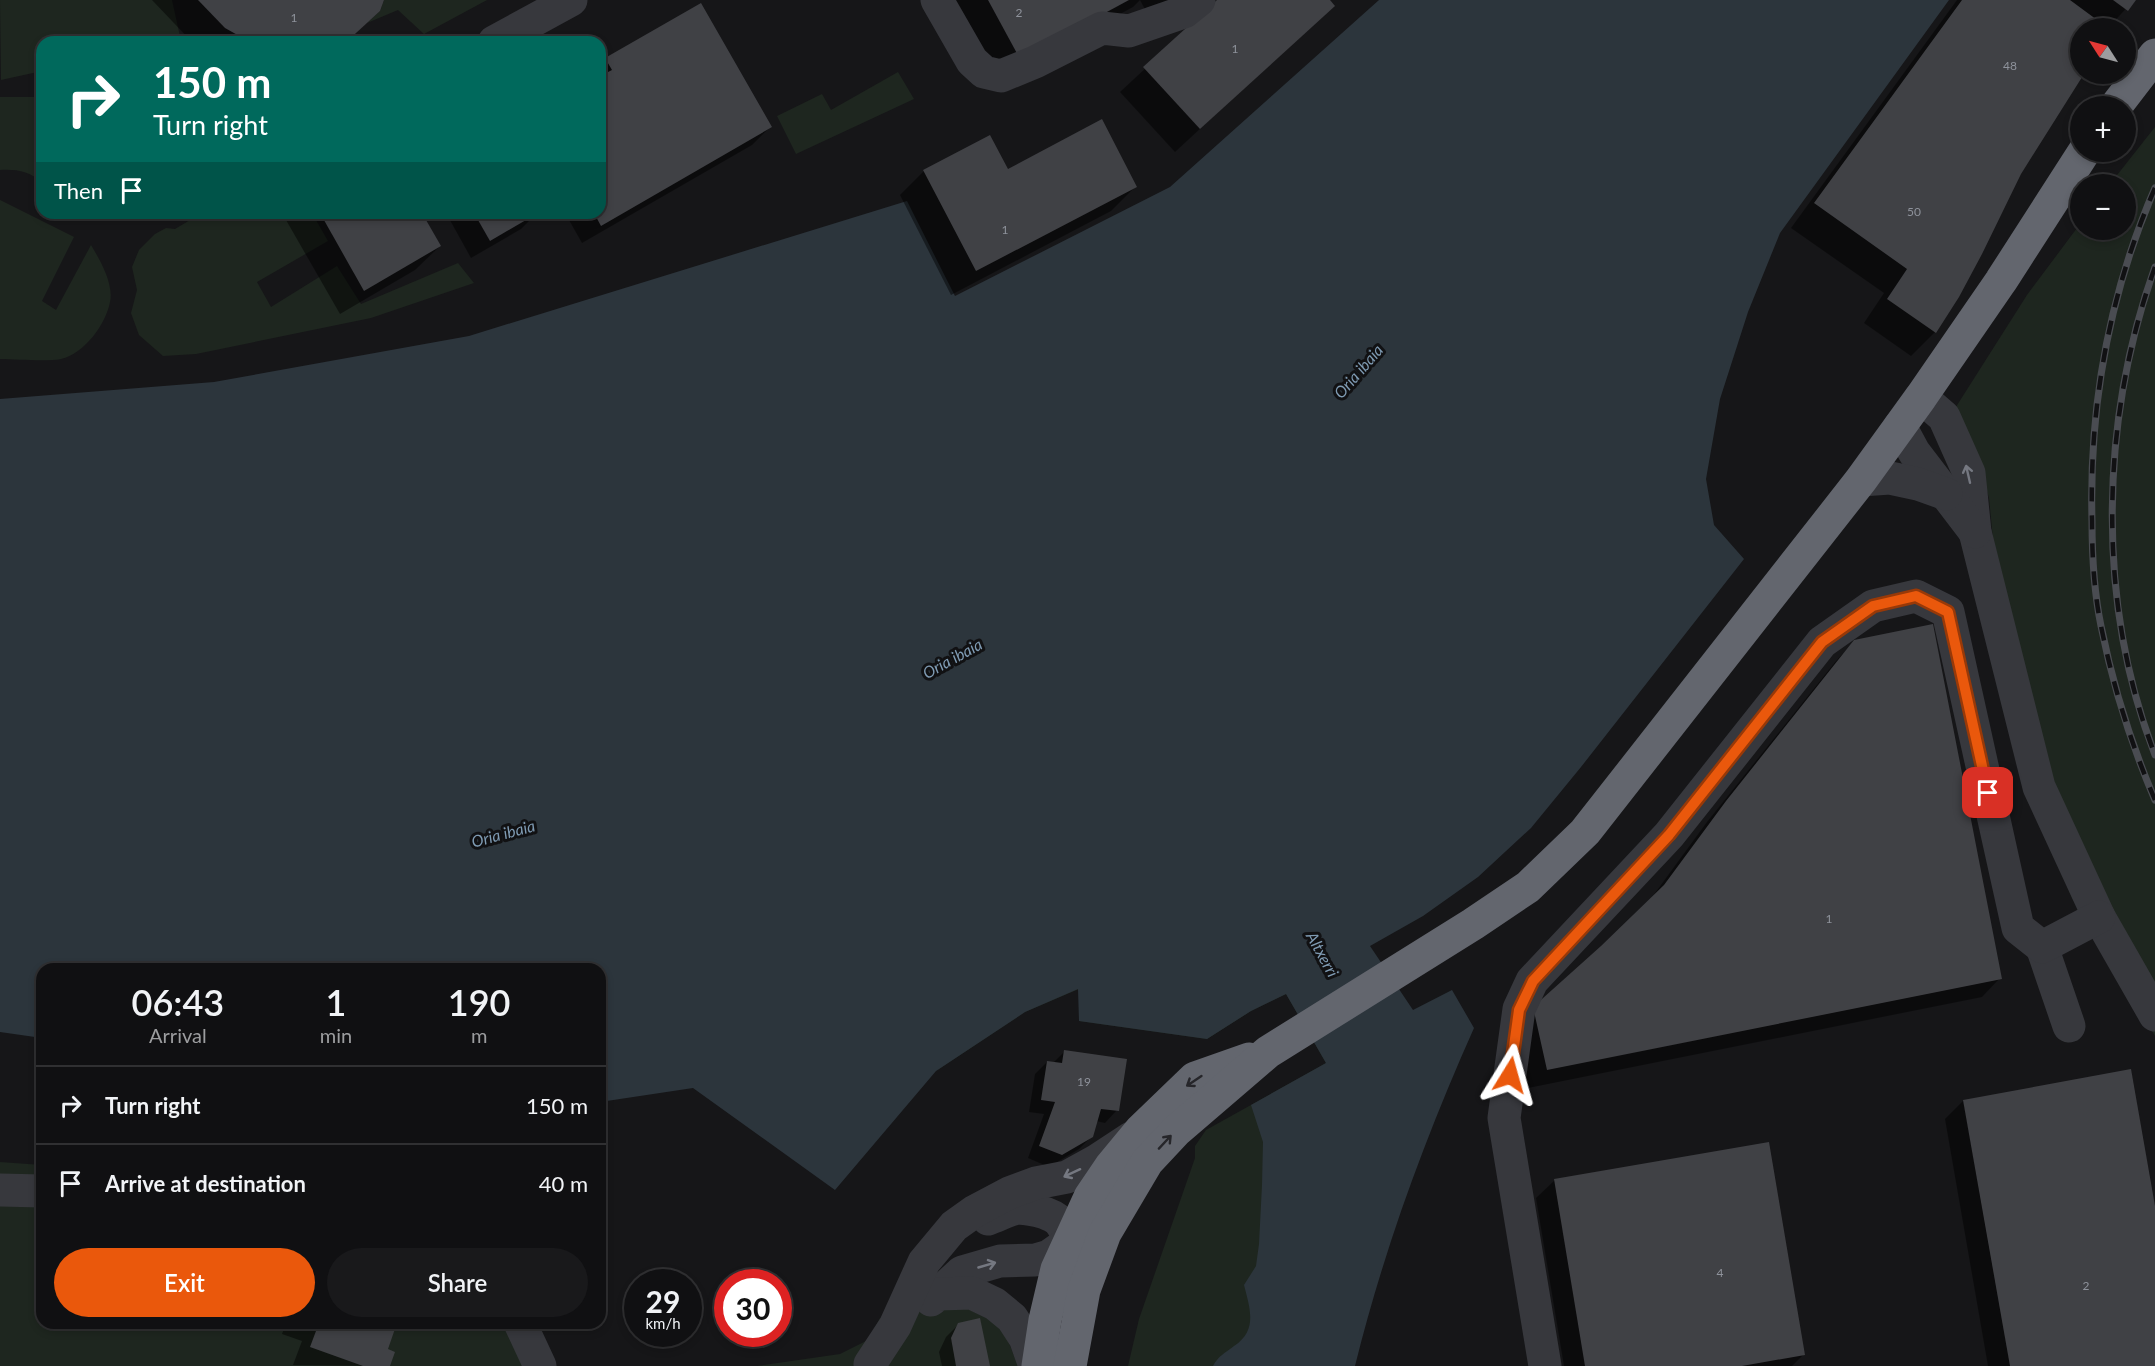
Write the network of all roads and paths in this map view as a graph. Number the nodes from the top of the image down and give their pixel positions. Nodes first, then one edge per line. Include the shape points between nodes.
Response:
1 (571, 0) edge
2 (937, 0) edge
3 (1199, 0) edge
4 (505, 36) edge
5 (2155, 56) edge
6 (2124, 96) edge
7 (2078, 162) edge
8 (1922, 397) junction
9 (1900, 426) junction
10 (1861, 480) junction
11 (1946, 494) junction
12 (1975, 532) junction
13 (2099, 917) junction
14 (2042, 947) junction
15 (2155, 1015) edge
16 (2069, 1026) dead end
17 (1268, 1052) junction
18 (1140, 1131) junction
19 (1137, 1176) junction
20 (0, 1190) edge
21 (36, 1191) edge
22 (1070, 1241) junction
23 (924, 1262) junction
24 (938, 1294) junction
25 (523, 1329) edge
26 (869, 1365) edge
27 (540, 1366) edge
28 (1036, 1366) edge
29 (1056, 1366) edge
30 (1070, 1366) edge
31 (1545, 1366) edge

1 - 4 street
2 - 3 street via 972,61 984,72 1001,76 1102,28 1129,31 1184,12
5 - 6 highway
7 - 8 highway
8 - 9 highway
12 -> 8 street via 1969,472 1944,417
9 - 10 highway
9 - 11 street
10 - 11 street via 1890,478
10 - 17 highway via 1585,832 1528,887
11 - 12 street
12 - 13 street via 2039,787
13 - 14 street
13 - 15 street
14 - 16 street
14 - 31 street via 2018,928 1948,612 1916,596 1873,606 1822,642 1669,835 1533,981 1519,1010 1504,1118
17 -> 18 highway via 1195,1078
19 -> 17 highway via 1176,1131
18 - 22 highway via 1090,1197
18 -> 23 street via 1067,1176 1027,1187 975,1211 954,1226
19 - 22 street via 1093,1225
19 - 30 highway via 1106,1233 1084,1290
20 - 21 street
22 - 23 street via 1058,1220 1036,1210 1016,1208 966,1230
24 -> 22 street via 962,1272 999,1261 1035,1260
22 - 28 highway via 1057,1269
22 - 29 street via 1074,1258 1072,1278 1057,1335
23 - 26 street via 895,1326
24 - 26 street
24 - 28 street via 972,1293 995,1304 1012,1318
25 - 27 street

